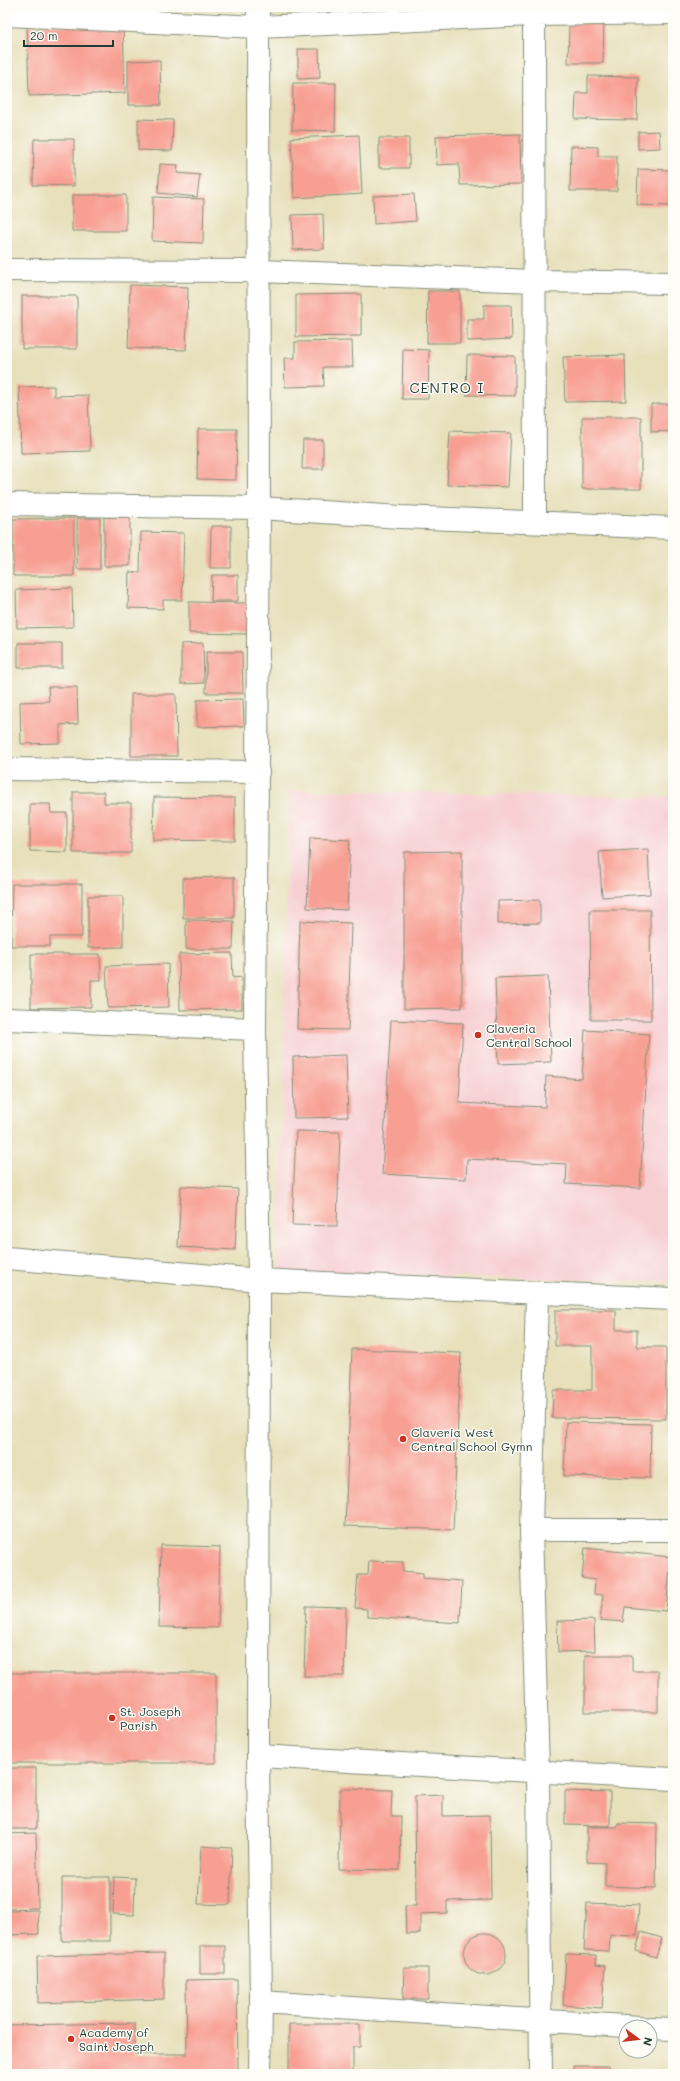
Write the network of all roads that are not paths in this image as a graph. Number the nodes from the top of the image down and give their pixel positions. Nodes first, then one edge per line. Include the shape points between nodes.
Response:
1 (534, 11) edge
2 (673, 13) edge
3 (7, 15) edge
4 (258, 17) edge
5 (7, 270) edge
6 (258, 271) junction
7 (535, 281) junction
8 (673, 283) edge
9 (7, 504) edge
10 (260, 508) junction
11 (535, 521) junction
12 (673, 528) edge
13 (7, 769) edge
14 (258, 772) junction
15 (7, 1019) edge
16 (255, 1029) junction
17 (7, 1258) edge
18 (259, 1280) junction
19 (537, 1294) junction
20 (673, 1299) edge
21 (531, 1530) junction
22 (673, 1530) edge
23 (258, 1756) junction
24 (538, 1772) junction
25 (673, 1779) edge
26 (262, 2002) junction
27 (541, 2021) junction
28 (618, 2026) edge
29 (658, 2028) edge
30 (673, 2029) edge
31 (260, 2074) edge
32 (541, 2074) edge

1 - 2 street
1 - 4 street
1 - 7 street
3 - 4 street
4 - 6 street
5 - 6 street
6 - 7 street
6 - 10 street
7 - 8 street
7 - 11 street
9 - 10 street
10 - 11 street via 401,517
10 - 14 street
11 - 12 street
13 - 14 street
14 - 16 street
15 - 16 street
16 - 18 street
17 - 18 street
18 - 19 street
18 - 23 street
19 - 20 street
19 - 21 street
21 - 22 street
21 - 24 street
23 - 24 street
23 - 26 street
24 - 25 street
24 - 27 street
26 - 27 street
26 - 31 street
27 - 28 street
27 - 32 street
29 - 30 street

